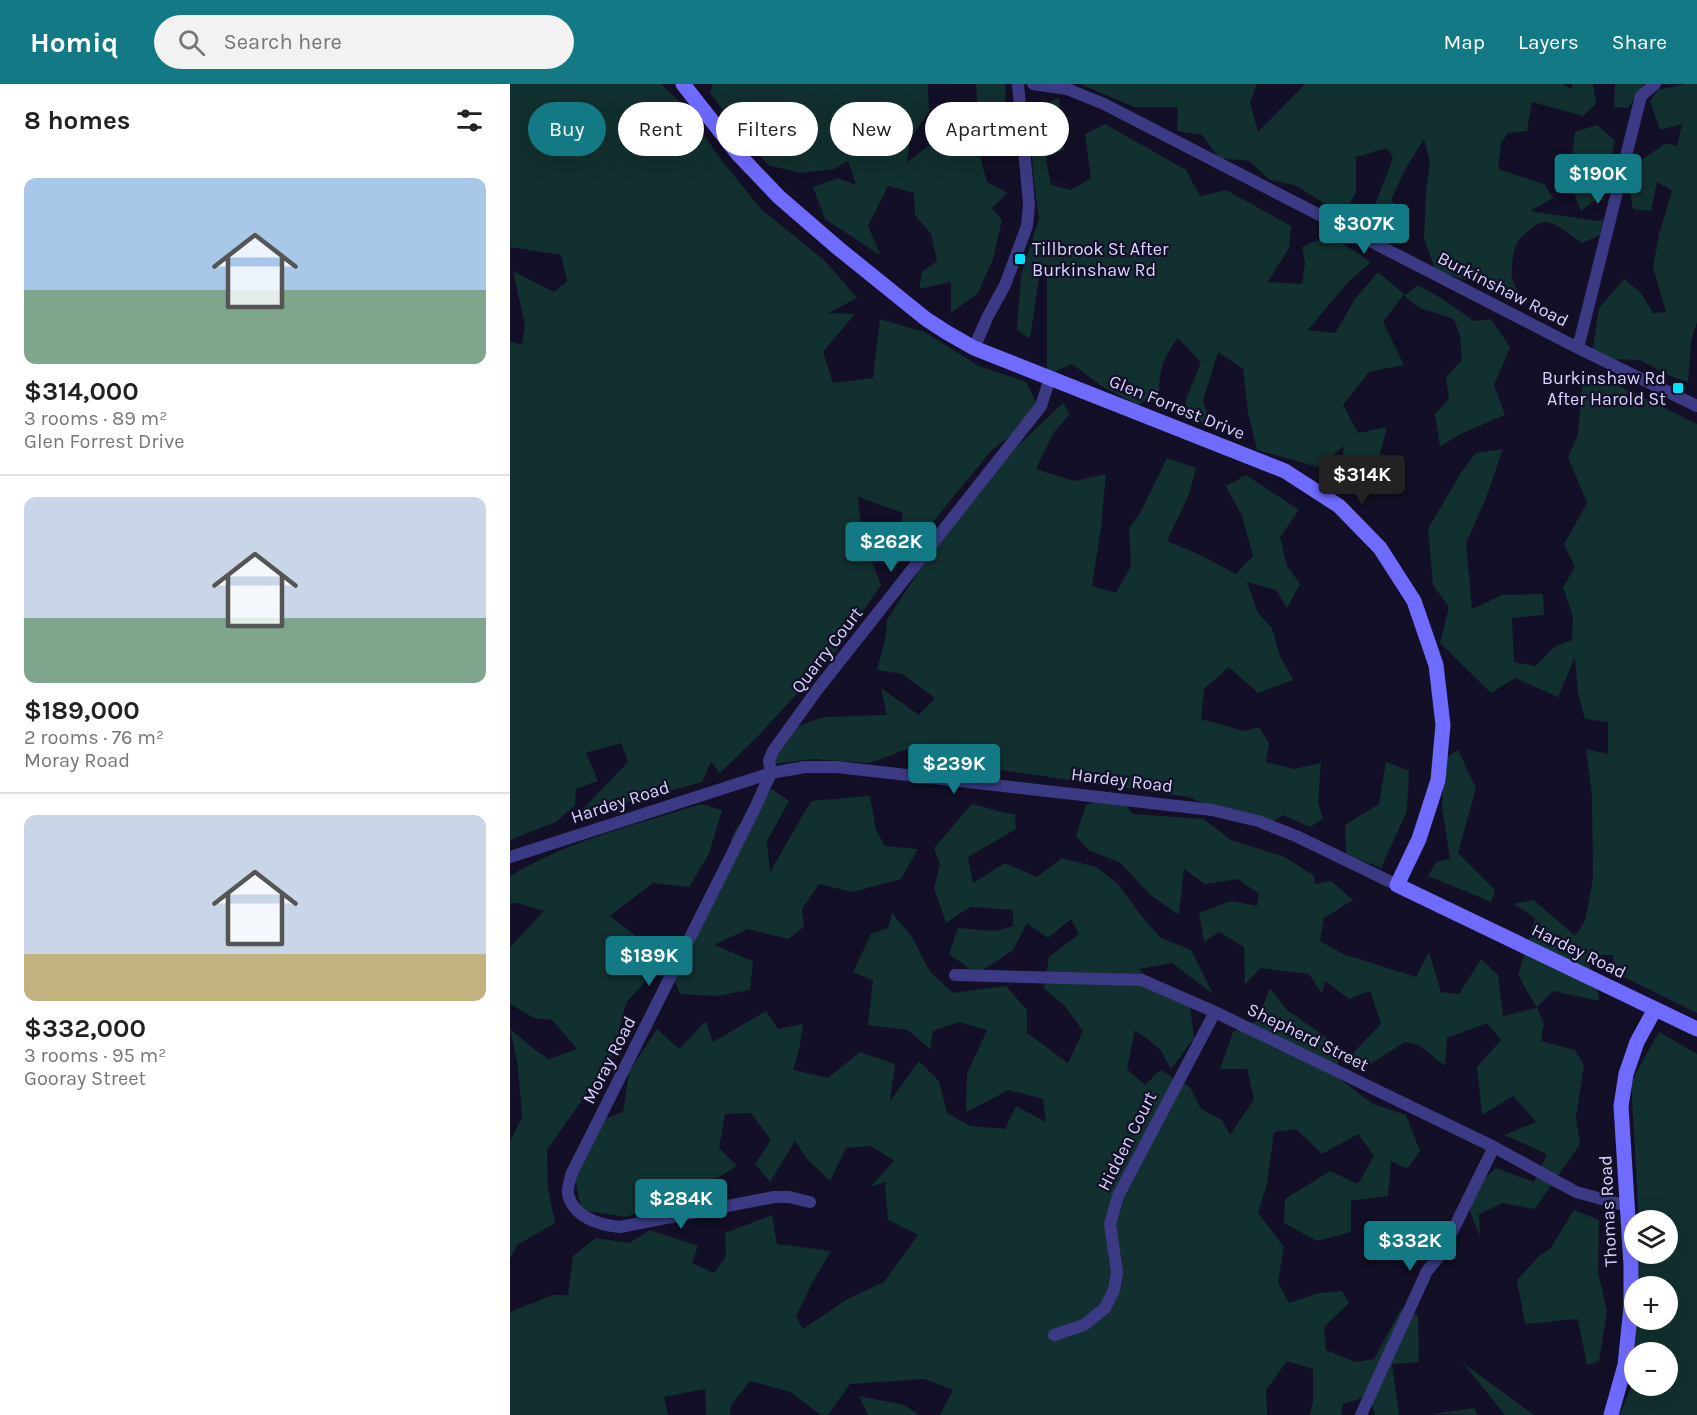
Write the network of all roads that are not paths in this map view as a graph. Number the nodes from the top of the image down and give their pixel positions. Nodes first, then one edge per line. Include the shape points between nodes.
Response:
1 (683, 84) edge
2 (1018, 84) edge
3 (1033, 84) edge
4 (1655, 84) edge
5 (975, 348) junction
6 (1578, 348) junction
7 (1050, 378) junction
8 (1697, 406) edge
9 (771, 773) junction
10 (510, 857) edge
11 (1397, 885) junction
12 (955, 975) dead end
13 (1655, 1009) junction
14 (1215, 1012) junction
15 (1697, 1029) edge
16 (1494, 1148) junction
17 (810, 1202) dead end
18 (1627, 1206) junction
19 (1054, 1335) dead end
20 (1361, 1415) edge
21 (1611, 1415) edge

1 - 5 street, Glen Forrest Drive via 738,154 779,197 926,319
2 - 5 street via 1029,204 1027,226
3 - 6 street, Burkinshaw Road via 1067,89 1104,104
4 - 6 street via 1641,96
5 - 7 street, Glen Forrest Drive
6 - 8 street, Burkinshaw Road
7 - 9 street, Quarry Court via 1041,406 817,690 773,752 769,760
7 - 11 street, Glen Forrest Drive via 1285,471 1339,506 1380,548 1414,601 1436,665 1443,725 1438,780 1419,839
9 - 10 street, Hardey Road
9 - 11 street, Hardey Road via 837,767 1212,810 1258,821 1296,836
9 - 17 street, Moray Road via 571,1175 568,1191 572,1204 585,1217 602,1225 620,1227 774,1197
11 - 13 street, Hardey Road
12 - 14 street, Shepherd Street via 1142,980
13 - 15 street, Hardey Road
13 - 18 street, Thomas Road via 1637,1042 1621,1106
14 - 16 street, Shepherd Street
14 - 19 street, Hidden Court via 1118,1196 1110,1224 1117,1272 1114,1290 1105,1308 1084,1325
16 - 18 street, Shepherd Street via 1576,1192
16 - 20 street via 1441,1254 1427,1271
18 - 21 street, Thomas Road via 1631,1307 1625,1365

